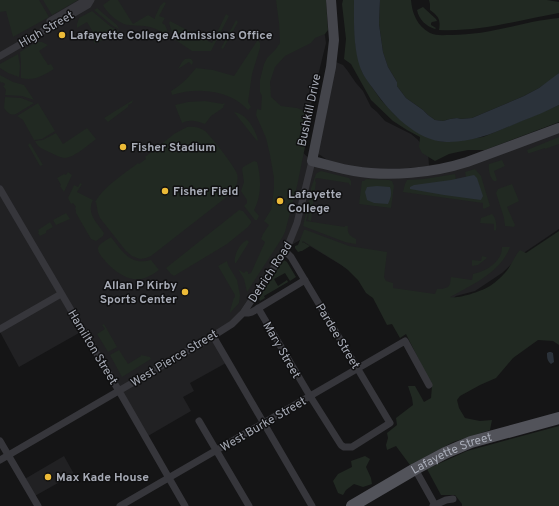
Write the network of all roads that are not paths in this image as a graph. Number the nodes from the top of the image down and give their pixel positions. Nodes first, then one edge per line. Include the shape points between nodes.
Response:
1 (86, 0) edge
2 (91, 0) edge
3 (331, 0) edge
4 (0, 51) edge
5 (0, 56) edge
6 (559, 128) edge
7 (312, 161) junction
8 (0, 189) edge
9 (3, 201) edge
10 (285, 251) junction
11 (305, 280) junction
12 (61, 294) junction
13 (258, 308) junction
14 (243, 313) junction
15 (0, 329) edge
16 (213, 336) junction
17 (358, 369) junction
18 (429, 385) dead end
19 (119, 391) junction
20 (310, 396) junction
21 (559, 418) edge
22 (199, 421) dead end
23 (263, 423) junction
24 (390, 423) joint
25 (0, 441) edge
26 (216, 450) junction
27 (8, 455) junction
28 (0, 460) edge
29 (415, 469) junction
30 (168, 478) junction
31 (453, 499) dead end
32 (434, 505) edge
33 (38, 506) edge
34 (120, 506) edge
35 (185, 506) edge
36 (249, 506) edge
37 (312, 506) edge
38 (352, 506) edge

1 - 2 street, High Street
1 - 4 street, High Street
2 - 5 street, High Street via 88,5
3 - 7 street, Bushkill Drive via 334,40 331,68
6 - 7 street, Bushkill Drive via 467,162 422,171 368,173
7 - 10 street, Detrich Road via 297,223
8 - 9 street, Hamilton Street
9 - 12 street, Hamilton Street
10 - 11 street, Pardee Street
10 - 14 street, Detrich Road
11 - 13 street, West Pierce Street
11 - 17 street, Pardee Street
12 - 15 street
12 - 19 street, Hamilton Street
13 - 14 street, West Pierce Street
13 - 20 street, Mary Street
14 - 16 street, West Pierce Street via 232,324
16 - 19 street, West Pierce Street
16 - 23 street
17 - 18 street, West Burke Street via 405,341
17 - 20 street, West Burke Street
17 - 24 street, Pardee Street
19 - 27 street, West Pierce Street
19 - 30 street, Hamilton Street
20 - 23 street, West Burke Street
20 - 24 street, Mary Street via 344,447 352,447
21 - 29 main road, Lafayette Street via 471,442
22 - 26 street
23 - 26 street, West Burke Street
23 - 37 street
25 - 27 street
26 - 30 street, West Burke Street
26 - 36 street
27 - 28 street, West Pierce Street
27 - 33 street
29 - 32 street
29 - 38 main road, Lafayette Street
30 - 34 street, West Burke Street
30 - 35 street, Hamilton Street
31 - 32 street

